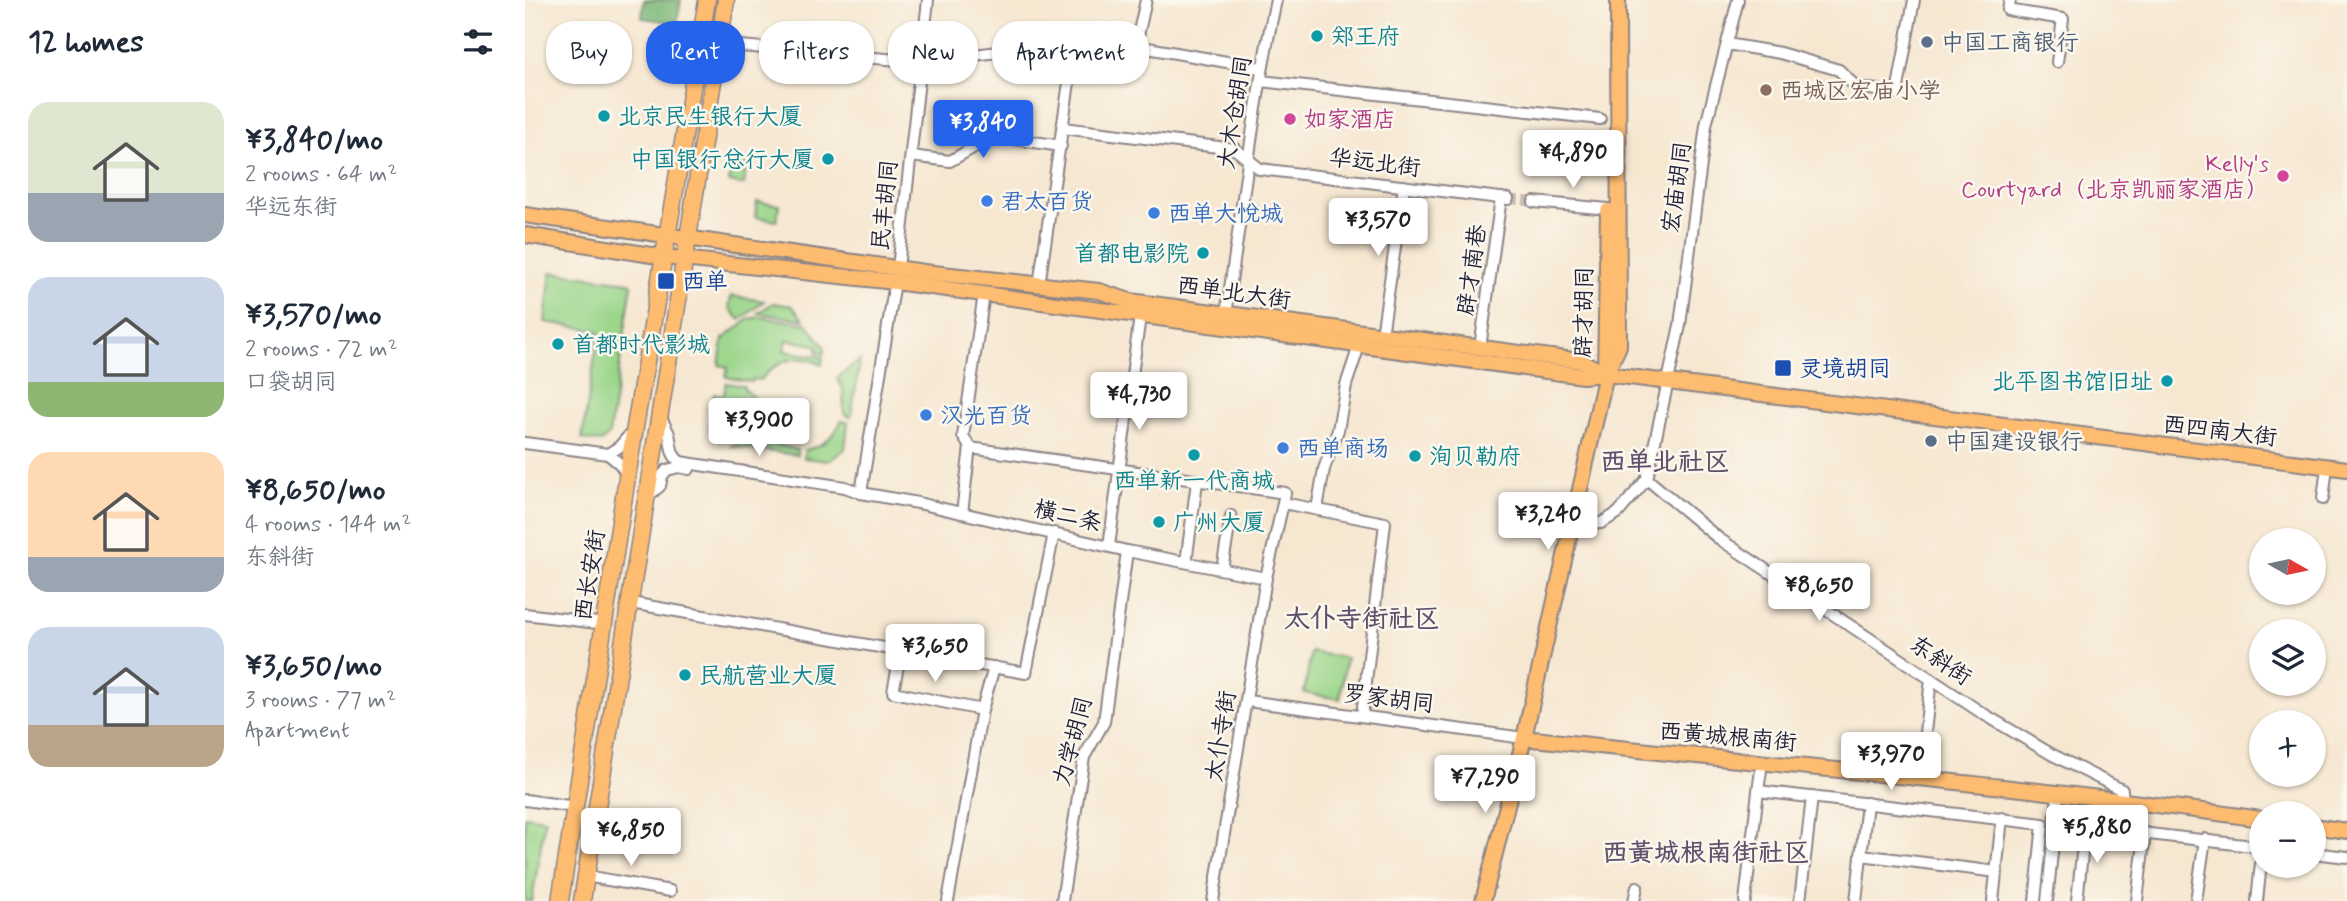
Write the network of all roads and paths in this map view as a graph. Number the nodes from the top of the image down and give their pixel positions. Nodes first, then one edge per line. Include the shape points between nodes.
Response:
1 (707, 0) edge
2 (726, 0) edge
3 (927, 0) edge
4 (1146, 0) edge
5 (1276, 0) edge
6 (1610, 0) edge
7 (1618, 0) edge
8 (1738, 0) edge
9 (1915, 0) edge
10 (2010, 0) edge
11 (722, 21) edge
12 (925, 21) edge
13 (1141, 21) edge
14 (1727, 44) junction
15 (745, 46) edge
16 (1149, 47) edge
17 (888, 59) edge
18 (2057, 62) dead end
19 (1261, 68) junction
20 (1261, 80) junction
21 (712, 84) edge
22 (918, 84) edge
23 (1069, 84) edge
24 (1600, 119) dead end
25 (1063, 128) junction
26 (1061, 146) junction
27 (911, 156) junction
28 (1247, 159) junction
29 (1404, 186) junction
30 (1505, 198) joint
31 (1534, 202) tunnel mouth
32 (1608, 209) junction
33 (525, 215) edge
34 (525, 235) edge
35 (667, 235) junction
36 (688, 238) junction
37 (664, 257) junction
38 (684, 259) junction
39 (897, 275) junction
40 (1039, 285) junction
41 (984, 294) junction
42 (1226, 314) junction
43 (1140, 316) junction
44 (1382, 335) junction
45 (1359, 346) junction
46 (1481, 348) junction
47 (1604, 380) junction
48 (1668, 382) junction
49 (661, 418) junction
50 (635, 427) junction
51 (2087, 436) joint
52 (525, 443) edge
53 (970, 448) junction
54 (608, 454) junction
55 (2327, 467) junction
56 (2347, 469) edge
57 (1118, 470) junction
58 (628, 477) junction
59 (1647, 479) junction
60 (1197, 482) dead end
61 (861, 494) junction
62 (647, 497) junction
63 (2323, 499) dead end
64 (1283, 503) junction
65 (1317, 509) junction
66 (962, 513) junction
67 (1230, 516) dead end
68 (1573, 524) junction
69 (1054, 533) junction
70 (1109, 545) junction
71 (1127, 551) junction
72 (1186, 562) junction
73 (1221, 569) junction
74 (1266, 578) junction
75 (631, 603) junction
76 (525, 614) edge
77 (605, 624) junction
78 (901, 650) junction
79 (994, 667) junction
80 (1931, 679) junction
81 (1247, 701) junction
82 (982, 710) junction
83 (1362, 715) junction
84 (1524, 738) junction
85 (1762, 763) junction
86 (1920, 777) junction
87 (1758, 791) junction
88 (2058, 795) junction
89 (1812, 797) junction
90 (525, 800) edge
91 (2123, 802) junction
92 (1867, 803) junction
93 (576, 807) junction
94 (2003, 818) junction
95 (2249, 818) edge
96 (2055, 822) junction
97 (2085, 826) junction
98 (2326, 828) edge
99 (2347, 831) edge
100 (2145, 833) junction
101 (2204, 839) junction
102 (2249, 845) edge
103 (1861, 855) junction
104 (2326, 855) edge
105 (2347, 857) edge
106 (1997, 872) junction
107 (586, 876) junction
108 (2259, 878) edge
109 (1637, 887) dead end
110 (670, 891) dead end
111 (560, 901) edge
112 (582, 901) edge
113 (948, 901) edge
114 (1062, 901) edge
115 (1213, 901) edge
116 (1483, 901) edge
117 (1634, 901) edge
118 (1745, 901) edge
119 (1800, 901) edge
120 (1856, 901) edge
121 (1993, 901) edge
122 (2035, 901) edge
123 (2047, 901) edge
124 (2077, 901) edge
125 (2137, 901) edge
126 (2196, 901) edge
127 (2257, 901) edge

1 - 35 highway, 西长安街
2 - 11 highway, 西长安街
3 - 12 street, 民丰胡同
4 - 13 street
5 - 19 street, 大木仓胡同
6 - 32 main road, 辟才胡同
7 - 47 main road, 辟才胡同 via 1619,346
8 - 14 street, 宏庙胡同
9 - 14 street via 1897,93 1856,87 1839,70
10 - 18 street via 2008,10 2063,19
14 - 48 street, 宏庙胡同 via 1706,125 1680,325
15 - 17 street
16 - 19 street
19 - 20 street, 大木仓胡同
20 - 24 street
20 - 28 street, 大木仓胡同
21 - 36 highway, 西长安街
22 - 27 street, 民丰胡同
23 - 25 street
25 - 26 street
25 - 28 street, 华远北街 via 1235,149
26 - 27 street via 994,136 950,160
26 - 40 street
27 - 39 street, 民丰胡同
28 - 29 street, 华远北街 via 1260,169
28 - 42 street, 大木仓胡同
29 - 30 street, 华远北街
29 - 44 street
30 - 46 street, 辟才南巷
31 - 32 street
32 - 47 main road, 辟才胡同
33 - 35 main road, 西单北大街
34 - 37 main road, 西单北大街
35 - 36 main road, 西单北大街
35 - 37 highway, 西长安街
36 - 38 highway, 西长安街
36 - 39 main road, 西单北大街
37 - 38 main road, 西单北大街
37 - 50 highway, 西长安街
38 - 39 main road, 西单北大街
38 - 49 highway, 西长安街
39 - 40 main road, 西单北大街
39 - 41 main road, 西单北大街
39 - 61 street, 民丰胡同
40 - 42 main road, 西单北大街
41 - 43 main road, 西单北大街
41 - 53 street via 963,436
42 - 44 main road, 西单北大街
43 - 45 main road, 西单北大街
43 - 57 street
44 - 46 main road, 西单北大街
45 - 47 main road, 西单北大街
45 - 65 street
46 - 47 main road, 西单北大街 via 1581,361
47 - 48 main road, 西单北大街
47 - 68 main road
48 - 51 main road, 西单北大街
48 - 59 street
49 - 61 street, 横二条 via 674,458 680,462 845,487
49 - 62 highway, 西长安街
50 - 54 street
50 - 58 highway, 西长安街
51 - 55 main road, 西四南大街
52 - 54 street
53 - 57 street
53 - 66 street
54 - 58 street
55 - 56 main road, 西四南大街
55 - 63 street
57 - 64 street via 1285,493
57 - 70 street
58 - 77 highway, 西长安街
59 - 68 street via 1618,513 1601,523
59 - 80 street, 东斜街 via 1718,538
60 - 72 street
61 - 62 street, 横二条 via 678,467 667,470 660,486
61 - 66 street, 横二条
62 - 75 highway, 西长安街
64 - 65 street
64 - 74 street, 太仆寺街
65 - 83 street via 1385,523
66 - 69 street, 横二条
67 - 73 street
68 - 84 main road
69 - 70 street, 横二条
69 - 79 street via 1026,673
70 - 71 street, 横二条
71 - 72 street, 横二条
71 - 114 street, 力学胡同 via 1104,722 1084,757
72 - 73 street, 横二条
73 - 74 street, 横二条
74 - 81 street, 太仆寺街
75 - 78 street
75 - 107 highway, 西长安街
76 - 77 street
77 - 93 highway, 西长安街
78 - 79 street
78 - 82 street via 893,692
79 - 82 street
80 - 86 street
80 - 91 street, 东斜街 via 2051,754 2122,790
81 - 83 street, 罗家胡同
81 - 115 street, 太仆寺街
82 - 113 street
83 - 84 street, 罗家胡同
84 - 85 main road, 西黄城根南街
84 - 116 main road
85 - 86 main road, 西黄城根南街
85 - 87 street
86 - 88 main road, 西黄城根南街
87 - 89 street
87 - 118 street
88 - 91 main road, 西黄城根南街
88 - 96 street
89 - 92 street
89 - 119 street
90 - 93 street
91 - 95 main road, 西黄城根南街
92 - 94 street
92 - 103 street
93 - 111 highway, 西长安街
94 - 106 street
94 - 122 street via 2043,824
96 - 97 street
96 - 123 street
97 - 100 street
97 - 124 street
98 - 99 main road
100 - 101 street
100 - 125 street
101 - 102 street
101 - 126 street
103 - 106 street
103 - 120 street
104 - 105 street
106 - 121 street
107 - 110 street
107 - 112 highway, 西长安街
108 - 127 street
109 - 117 street

